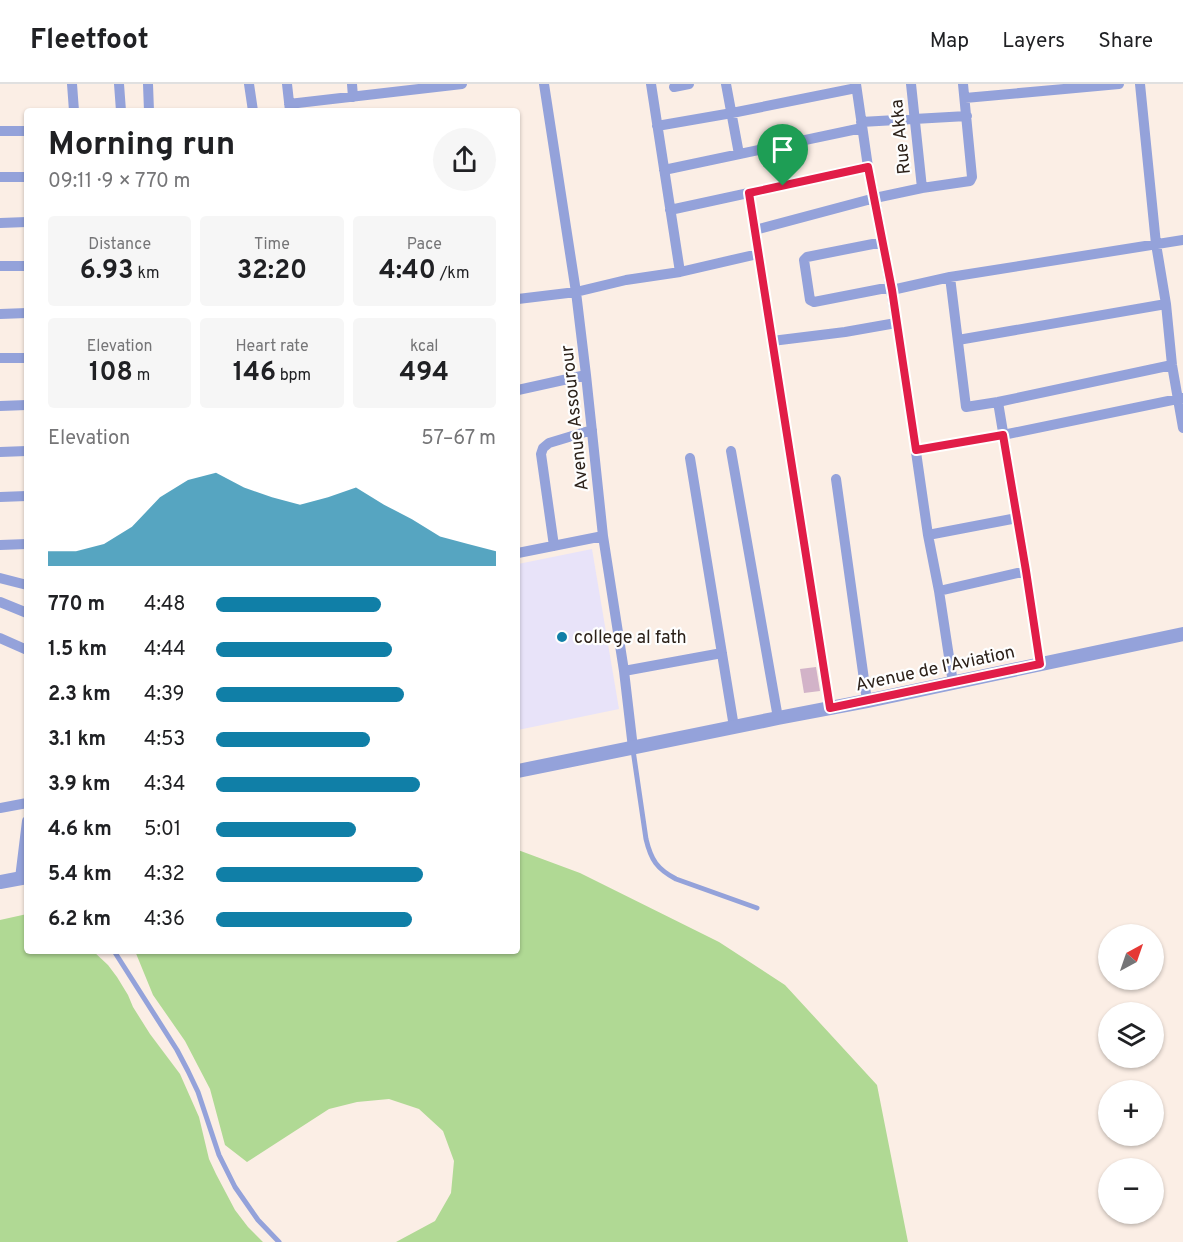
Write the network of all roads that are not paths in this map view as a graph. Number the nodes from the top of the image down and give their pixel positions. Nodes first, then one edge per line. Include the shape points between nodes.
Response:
1 (72, 84) edge
2 (119, 84) edge
3 (147, 84) edge
4 (249, 84) edge
5 (287, 84) edge
6 (352, 84) edge
7 (462, 84) edge
8 (544, 84) edge
9 (651, 84) edge
10 (689, 84) edge
11 (726, 84) edge
12 (912, 84) edge
13 (963, 84) edge
14 (1119, 84) edge
15 (1140, 84) edge
16 (856, 86) edge
17 (416, 87) edge
18 (674, 87) dead end
19 (1031, 88) edge
20 (353, 97) junction
21 (965, 98) junction
22 (74, 108) edge
23 (121, 108) edge
24 (149, 108) edge
25 (253, 108) edge
26 (290, 108) edge
27 (732, 113) junction
28 (967, 116) junction
29 (916, 118) junction
30 (861, 125) junction
31 (657, 126) junction
32 (24, 130) edge
33 (0, 131) edge
34 (739, 154) junction
35 (868, 167) junction
36 (664, 170) junction
37 (0, 177) edge
38 (24, 177) edge
39 (922, 188) junction
40 (749, 193) junction
41 (875, 198) junction
42 (670, 210) junction
43 (24, 222) edge
44 (0, 223) edge
45 (754, 230) junction
46 (1183, 240) edge
47 (883, 242) junction
48 (1156, 244) junction
49 (758, 254) junction
50 (0, 266) edge
51 (24, 266) edge
52 (680, 272) junction
53 (950, 277) junction
54 (891, 289) junction
55 (576, 292) junction
56 (520, 299) edge
57 (1166, 304) junction
58 (24, 313) edge
59 (0, 314) edge
60 (896, 323) junction
61 (958, 340) junction
62 (772, 341) junction
63 (0, 358) edge
64 (24, 358) edge
65 (1172, 365) junction
66 (586, 375) junction
67 (520, 390) edge
68 (1180, 399) edge
69 (998, 402) junction
70 (24, 405) edge
71 (0, 406) edge
72 (1183, 428) edge
73 (592, 430) junction
74 (1003, 435) junction
75 (916, 450) junction
76 (24, 451) edge
77 (731, 451) dead end
78 (0, 452) edge
79 (690, 458) dead end
80 (836, 479) dead end
81 (24, 496) edge
82 (0, 497) edge
83 (1017, 518) junction
84 (928, 535) junction
85 (603, 536) junction
86 (0, 544) edge
87 (24, 544) edge
88 (554, 546) junction
89 (520, 553) edge
90 (1026, 571) junction
91 (0, 578) edge
92 (24, 584) edge
93 (939, 591) junction
94 (0, 602) edge
95 (24, 612) edge
96 (1183, 634) edge
97 (0, 638) edge
98 (24, 649) edge
99 (722, 653) junction
100 (1040, 664) junction
101 (624, 671) junction
102 (953, 683) junction
103 (867, 701) junction
104 (830, 708) junction
105 (778, 717) junction
106 (734, 727) junction
107 (633, 748) junction
108 (520, 771) edge
109 (24, 804) edge
110 (0, 808) edge
111 (23, 877) edge
112 (0, 882) edge
113 (757, 908) dead end
114 (116, 954) edge
115 (279, 1242) edge

1 - 22 street
2 - 23 street
3 - 24 street
4 - 25 street
5 - 26 street
6 - 20 street
7 - 17 street
8 - 55 street, Avenue Assourour
9 - 31 street
10 - 18 street
11 - 27 street
12 - 29 street, Rue Akka
13 - 21 street
14 - 19 street
15 - 48 street
16 - 27 street
16 - 30 street
17 - 20 street
19 - 21 street
20 - 26 street
21 - 28 street
27 - 31 street
27 - 34 street
28 - 29 street
28 - 39 street via 971,180
29 - 30 street
29 - 39 street, Rue Akka
30 - 34 street
30 - 35 street
31 - 36 street
32 - 33 street
34 - 36 street
35 - 40 street
35 - 41 street
36 - 42 street
37 - 38 street
39 - 41 street
40 - 42 street
40 - 45 street
41 - 45 street
41 - 47 street
42 - 52 street
43 - 44 street
45 - 49 street
46 - 48 street
47 - 54 street
47 - 54 street via 807,257 804,260 810,300
48 - 53 street
48 - 57 street
49 - 52 street
49 - 62 street
50 - 51 street
52 - 55 street
53 - 54 street
53 - 61 street
54 - 60 street
55 - 56 street
55 - 66 street, Avenue Assourour
57 - 61 street
57 - 65 street
58 - 59 street
60 - 62 street
60 - 75 street
61 - 69 street via 966,407
62 - 104 street
63 - 64 street
65 - 68 street
65 - 69 street
66 - 67 street
66 - 73 street, Avenue Assourour
68 - 72 street
68 - 74 street
69 - 74 street
70 - 71 street
73 - 85 street, Avenue Assourour
73 - 88 street via 549,443 541,454
74 - 75 street
74 - 83 street
75 - 84 street
76 - 78 street
77 - 105 street
79 - 99 street
80 - 103 street
81 - 82 street
83 - 84 street
83 - 90 street
84 - 93 street
85 - 88 street
85 - 101 street, Avenue Assourour
86 - 87 street
88 - 89 street
90 - 93 street
90 - 100 street
91 - 92 street
93 - 102 street
94 - 95 street
96 - 100 street, Avenue de l'Aviation
97 - 98 street
99 - 101 street
99 - 106 street
100 - 102 street, Avenue de l'Aviation
101 - 107 street, Avenue Assourour
102 - 103 street, Avenue de l'Aviation
103 - 104 street, Avenue de l'Aviation
104 - 105 street, Avenue de l'Aviation
105 - 106 street, Avenue de l'Aviation
106 - 107 street, Avenue de l'Aviation
107 - 108 street, Avenue de l'Aviation
107 - 113 lane via 646,839 655,864 676,879
109 - 110 street
111 - 112 street
114 - 115 lane via 188,1071 235,1187

